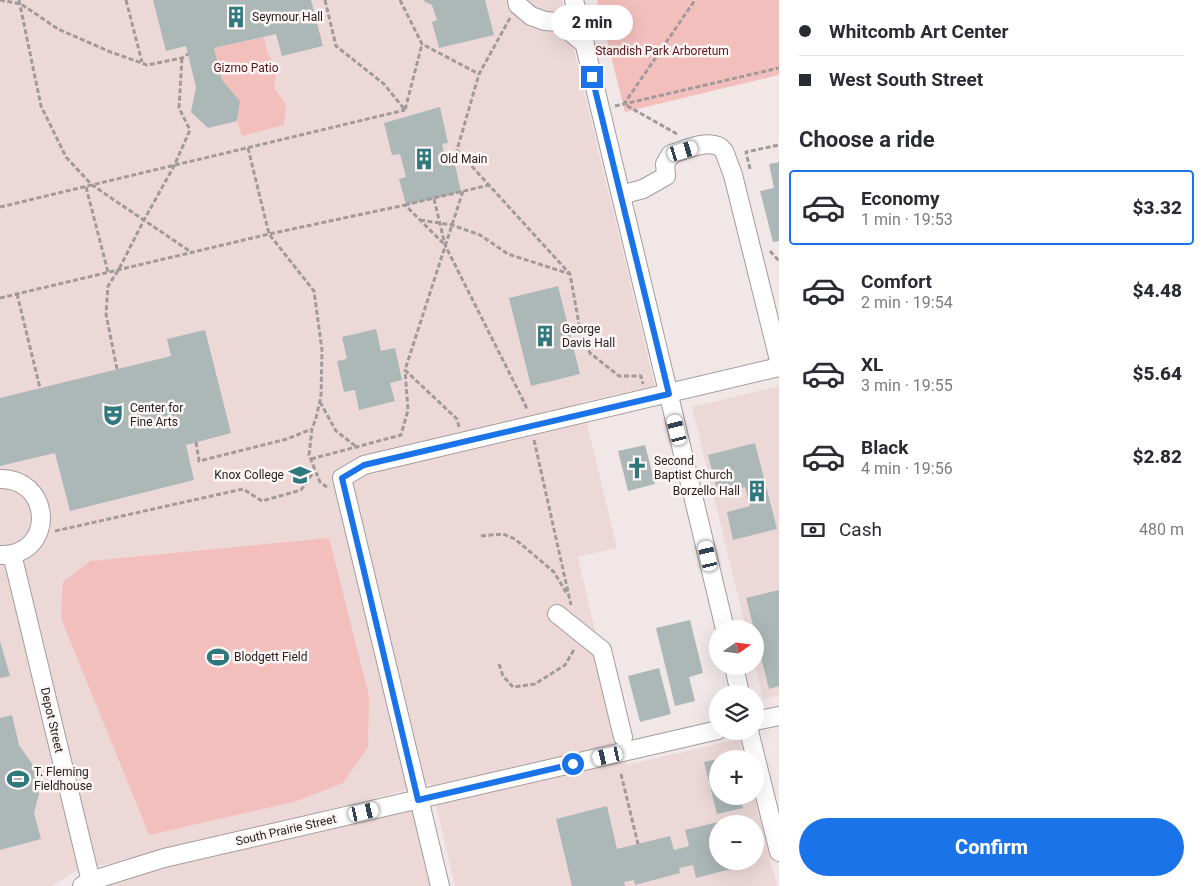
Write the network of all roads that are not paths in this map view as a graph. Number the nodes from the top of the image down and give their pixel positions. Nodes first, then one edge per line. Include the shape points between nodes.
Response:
1 (574, 0) edge
2 (518, 2) edge
3 (585, 44) junction
4 (621, 194) junction
5 (779, 360) edge
6 (779, 367) edge
7 (669, 394) junction
8 (0, 479) edge
9 (6, 555) edge
10 (557, 614) dead end
11 (723, 620) edge
12 (779, 716) edge
13 (764, 719) edge
14 (709, 732) edge
15 (623, 737) dead end
16 (751, 740) edge
17 (418, 800) junction
18 (779, 852) edge
19 (88, 884) edge
20 (440, 886) edge

1 - 3 street
2 - 3 street via 531,16 558,22
3 - 4 street
4 - 5 street via 666,176 665,164 671,154 688,142 716,144 722,148 732,175
4 - 7 street
6 - 7 street
7 - 11 street
7 - 17 street via 364,465 342,478
8 - 9 street via 21,483 31,491 41,515 40,528 34,540 24,549
9 - 19 street, Depot Street
10 - 15 street via 602,650
12 - 13 street
14 - 17 street, South Prairie Street
16 - 18 street
17 - 19 street, South Prairie Street via 164,858
17 - 20 street

